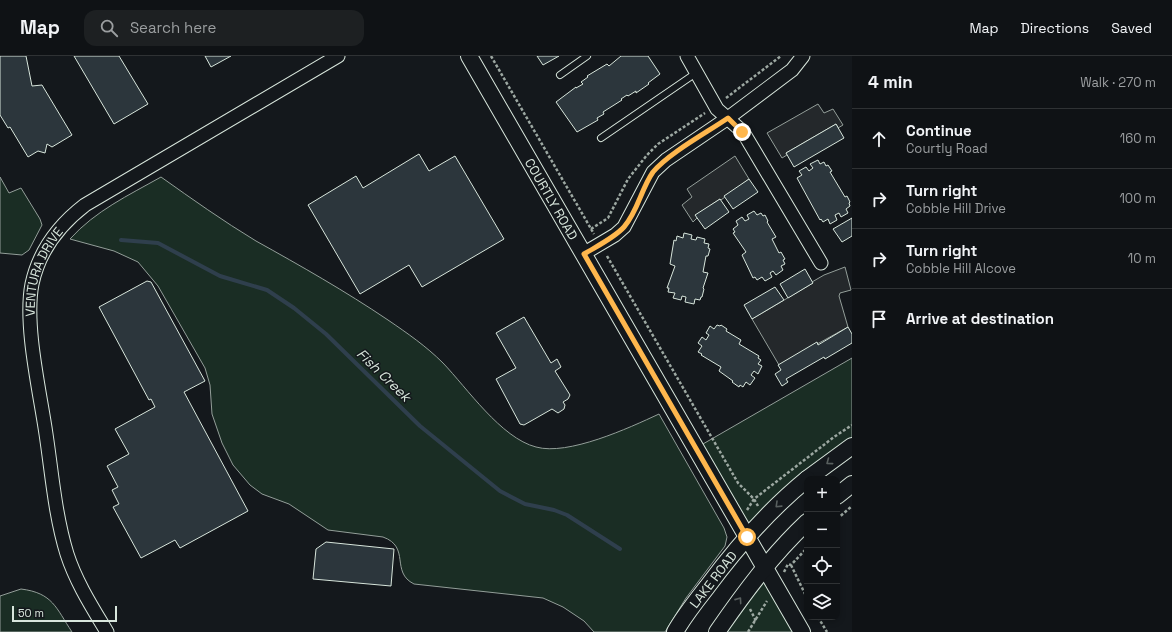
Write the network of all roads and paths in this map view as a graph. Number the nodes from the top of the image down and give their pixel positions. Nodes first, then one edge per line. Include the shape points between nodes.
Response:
1 (338, 56) edge
2 (469, 56) edge
3 (491, 56) edge
4 (587, 56) edge
5 (687, 56) edge
6 (803, 56) edge
7 (696, 73) junction
8 (560, 75) dead end
9 (728, 118) junction
10 (601, 138) dead end
11 (600, 244) junction
12 (584, 254) junction
13 (821, 263) dead end
14 (852, 425) edge
15 (852, 446) edge
16 (811, 476) edge
17 (804, 482) edge
18 (852, 484) edge
19 (840, 494) edge
20 (852, 506) edge
21 (840, 516) edge
22 (804, 525) edge
23 (747, 537) junction
24 (804, 551) edge
25 (765, 568) junction
26 (804, 592) edge
27 (820, 620) edge
28 (756, 621) dead end
29 (107, 632) edge
30 (675, 632) edge
31 (717, 632) edge
32 (748, 632) edge
33 (802, 632) edge
34 (827, 632) edge

1 - 29 street, VENTURA DRIVE via 85,205 63,224 42,256 33,283 30,313 35,363 61,531 74,573
2 - 12 street, COURTLY ROAD
3 - 11 path
4 - 8 lane
5 - 7 street
6 - 9 street via 792,70
7 - 9 street via 717,109
7 - 10 lane
9 - 11 street via 666,160 654,172 624,227
9 - 13 street via 742,132
11 - 12 street
11 - 14 path via 738,483 754,499
12 - 23 street, COURTLY ROAD
15 -> 16 street, LAKE ROAD
17 -> 23 street, LAKE ROAD
18 - 19 street
20 - 21 path
22 - 25 street via 780,548
23 - 25 street, COURTLY ROAD
23 - 30 street, LAKE ROAD via 714,577
24 - 26 path via 791,566
31 -> 25 street
25 - 33 street, COURTLY ROAD
27 - 34 path
28 - 32 path

